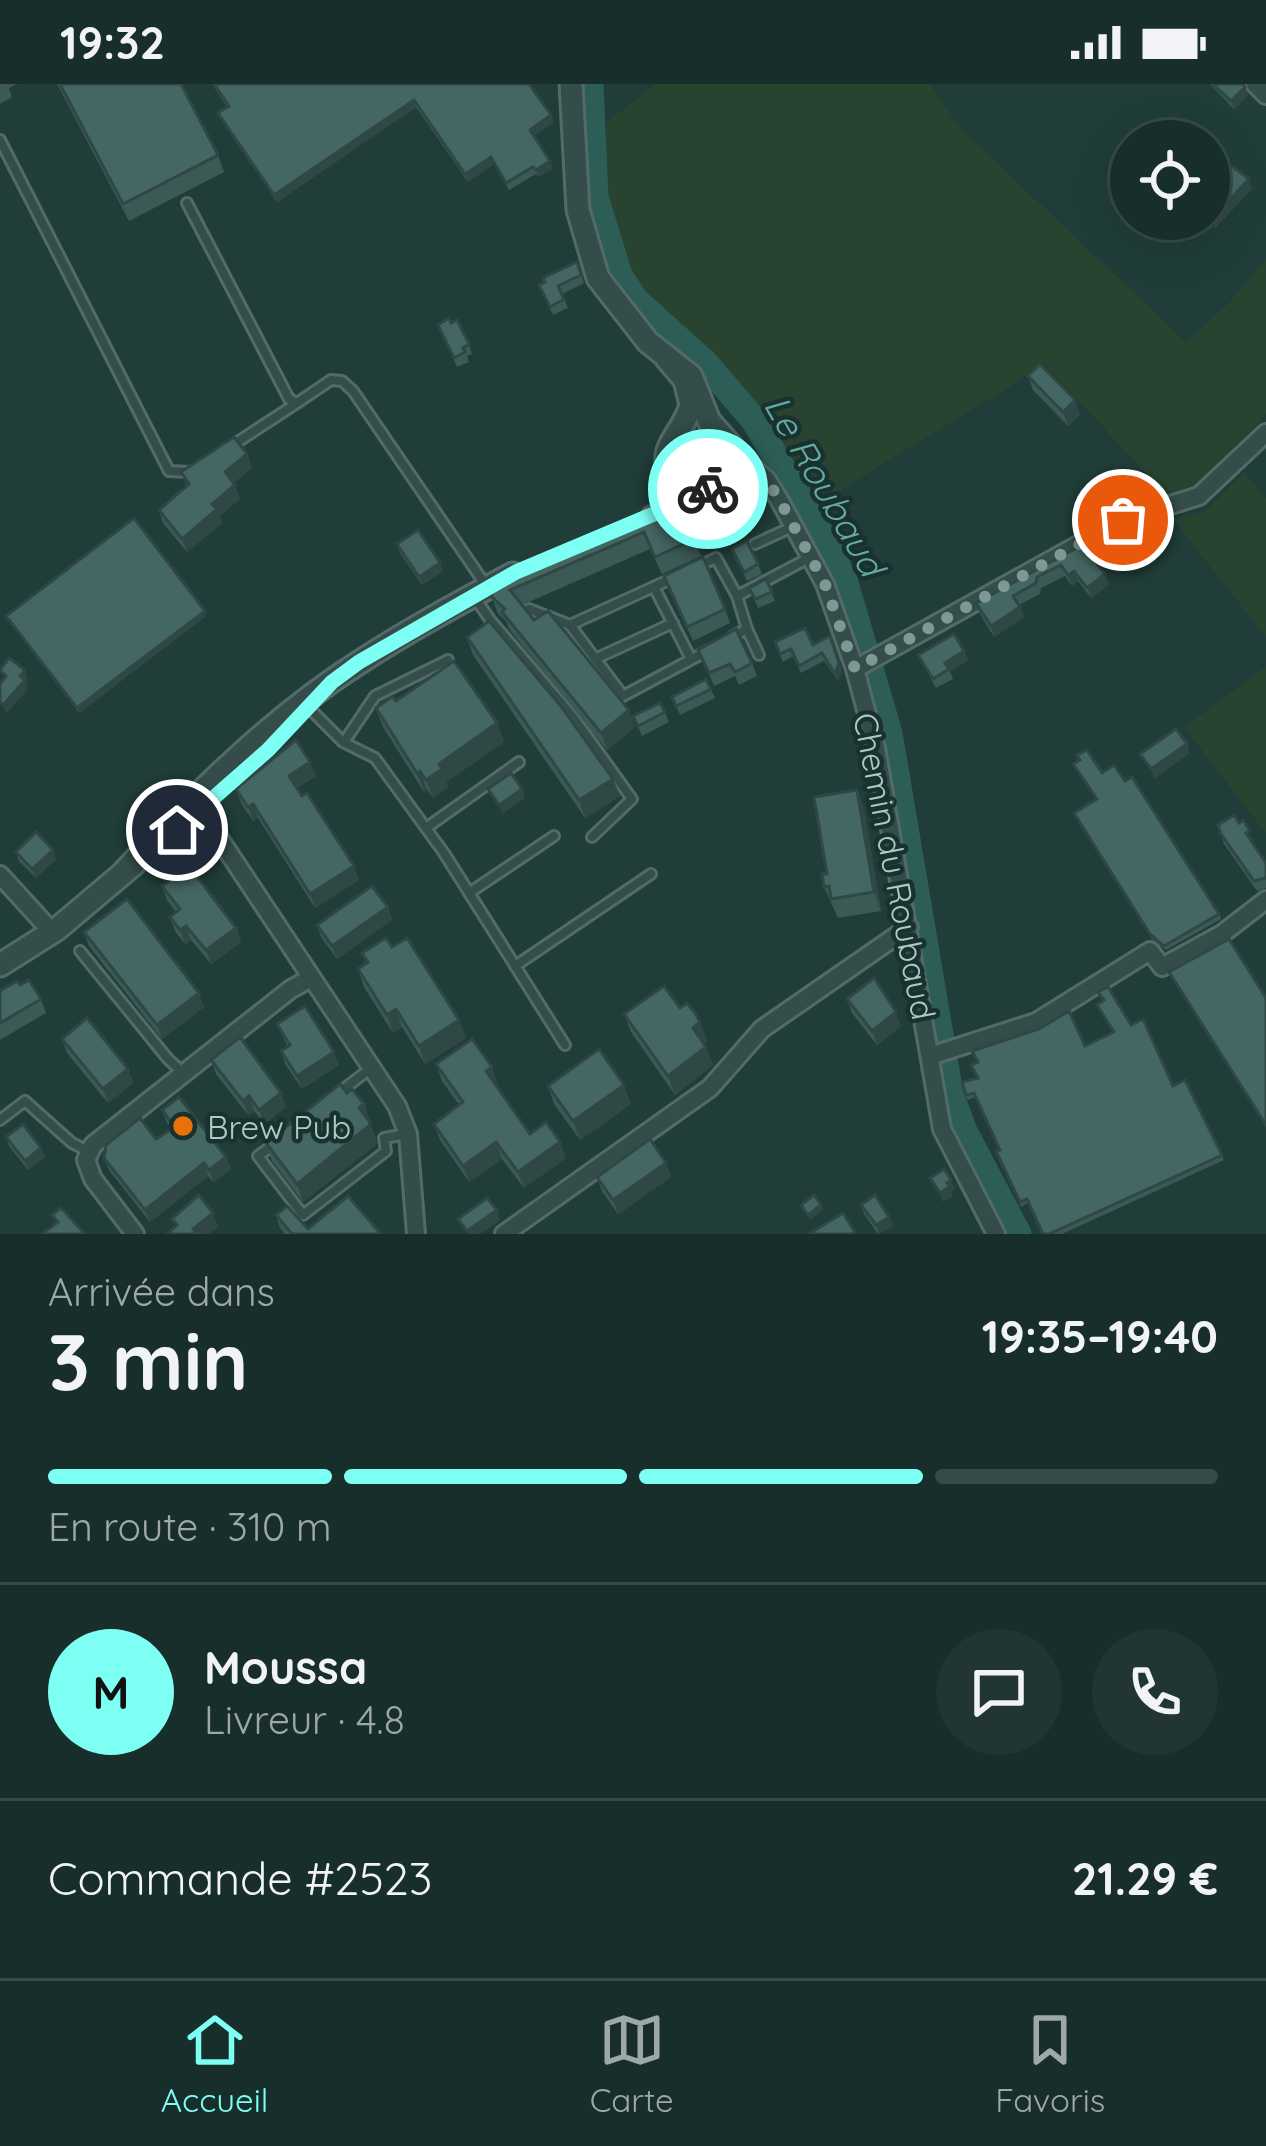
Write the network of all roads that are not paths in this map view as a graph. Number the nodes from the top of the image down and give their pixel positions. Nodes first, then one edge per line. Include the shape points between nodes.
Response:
1 (571, 84) edge
2 (1255, 84) edge
3 (1266, 95) edge
4 (0, 140) edge
5 (187, 203) dead end
6 (667, 359) junction
7 (297, 404) junction
8 (716, 428) junction
9 (679, 431) junction
10 (1266, 433) edge
11 (733, 450) junction
12 (224, 451) edge
13 (205, 463) edge
14 (672, 474) junction
15 (721, 483) junction
16 (697, 490) junction
17 (780, 501) junction
18 (794, 526) junction
19 (755, 544) edge
20 (811, 557) junction
21 (530, 566) edge
22 (654, 587) junction
23 (481, 592) junction
24 (737, 596) junction
25 (530, 609) edge
26 (673, 623) junction
27 (570, 625) junction
28 (747, 629) junction
29 (759, 655) dead end
30 (596, 659) junction
31 (691, 659) junction
32 (448, 660) edge
33 (858, 667) junction
34 (332, 682) junction
35 (309, 708) junction
36 (343, 742) junction
37 (519, 762) dead end
38 (198, 804) junction
39 (426, 829) junction
40 (554, 836) dead end
41 (592, 837) dead end
42 (651, 874) dead end
43 (0, 875) edge
44 (469, 893) junction
45 (1266, 900) edge
46 (909, 926) junction
47 (52, 932) junction
48 (80, 951) dead end
49 (0, 965) edge
50 (515, 966) junction
51 (311, 978) junction
52 (565, 1045) dead end
53 (931, 1056) junction
54 (372, 1067) junction
55 (182, 1072) junction
56 (323, 1105) edge
57 (0, 1120) edge
58 (408, 1134) junction
59 (274, 1143) edge
60 (89, 1152) junction
61 (135, 1234) edge
62 (416, 1234) edge
63 (504, 1234) edge
64 (996, 1234) edge

1 - 6 street via 585,244 621,312
2 - 3 street
4 - 13 lane via 169,471 187,474
5 - 7 lane
6 - 8 street via 691,376
6 - 9 street via 689,390
7 - 12 lane
7 - 23 lane via 331,380 353,391
8 - 9 street
8 - 11 street
9 - 14 street via 668,449
10 - 33 street via 1199,496 1123,520
11 - 15 street
11 - 17 street, Chemin du Roubaud
14 - 16 street
14 - 16 street via 663,505 638,522 681,506
15 - 16 street
15 - 17 street via 754,481
17 - 18 street, Chemin du Roubaud
18 - 19 lane
18 - 20 street, Chemin du Roubaud
20 - 24 lane
20 - 33 street, Chemin du Roubaud
21 - 23 street
22 - 24 lane via 716,558
22 - 26 lane
22 - 27 lane
23 - 34 street
23 - 41 lane via 491,621 632,800
24 - 28 lane
25 - 27 lane
26 - 30 lane
26 - 31 lane
27 - 30 lane
28 - 29 lane
28 - 31 lane
30 - 31 lane via 622,696
32 - 36 lane via 375,696
33 - 46 street, Chemin du Roubaud
34 - 35 street
34 - 38 street via 279,722
35 - 36 lane
35 - 38 street
36 - 39 lane via 376,758
37 - 39 lane
38 - 47 street
38 - 51 street
39 - 44 lane
40 - 44 lane
42 - 50 lane
43 - 47 street
44 - 50 lane
45 - 53 street via 1162,967 1150,951 1036,1022
46 - 53 street, Chemin du Roubaud
46 - 63 street via 762,1029 710,1088
47 - 49 street
48 - 55 lane
50 - 52 lane
51 - 54 street
51 - 55 street
53 - 64 street, Chemin du Roubaud via 942,1129
54 - 56 lane
54 - 58 street
55 - 60 street
57 - 60 lane via 25,1101
58 - 59 lane via 384,1138 386,1151 303,1215 258,1156
58 - 62 street
60 - 61 street via 93,1179

